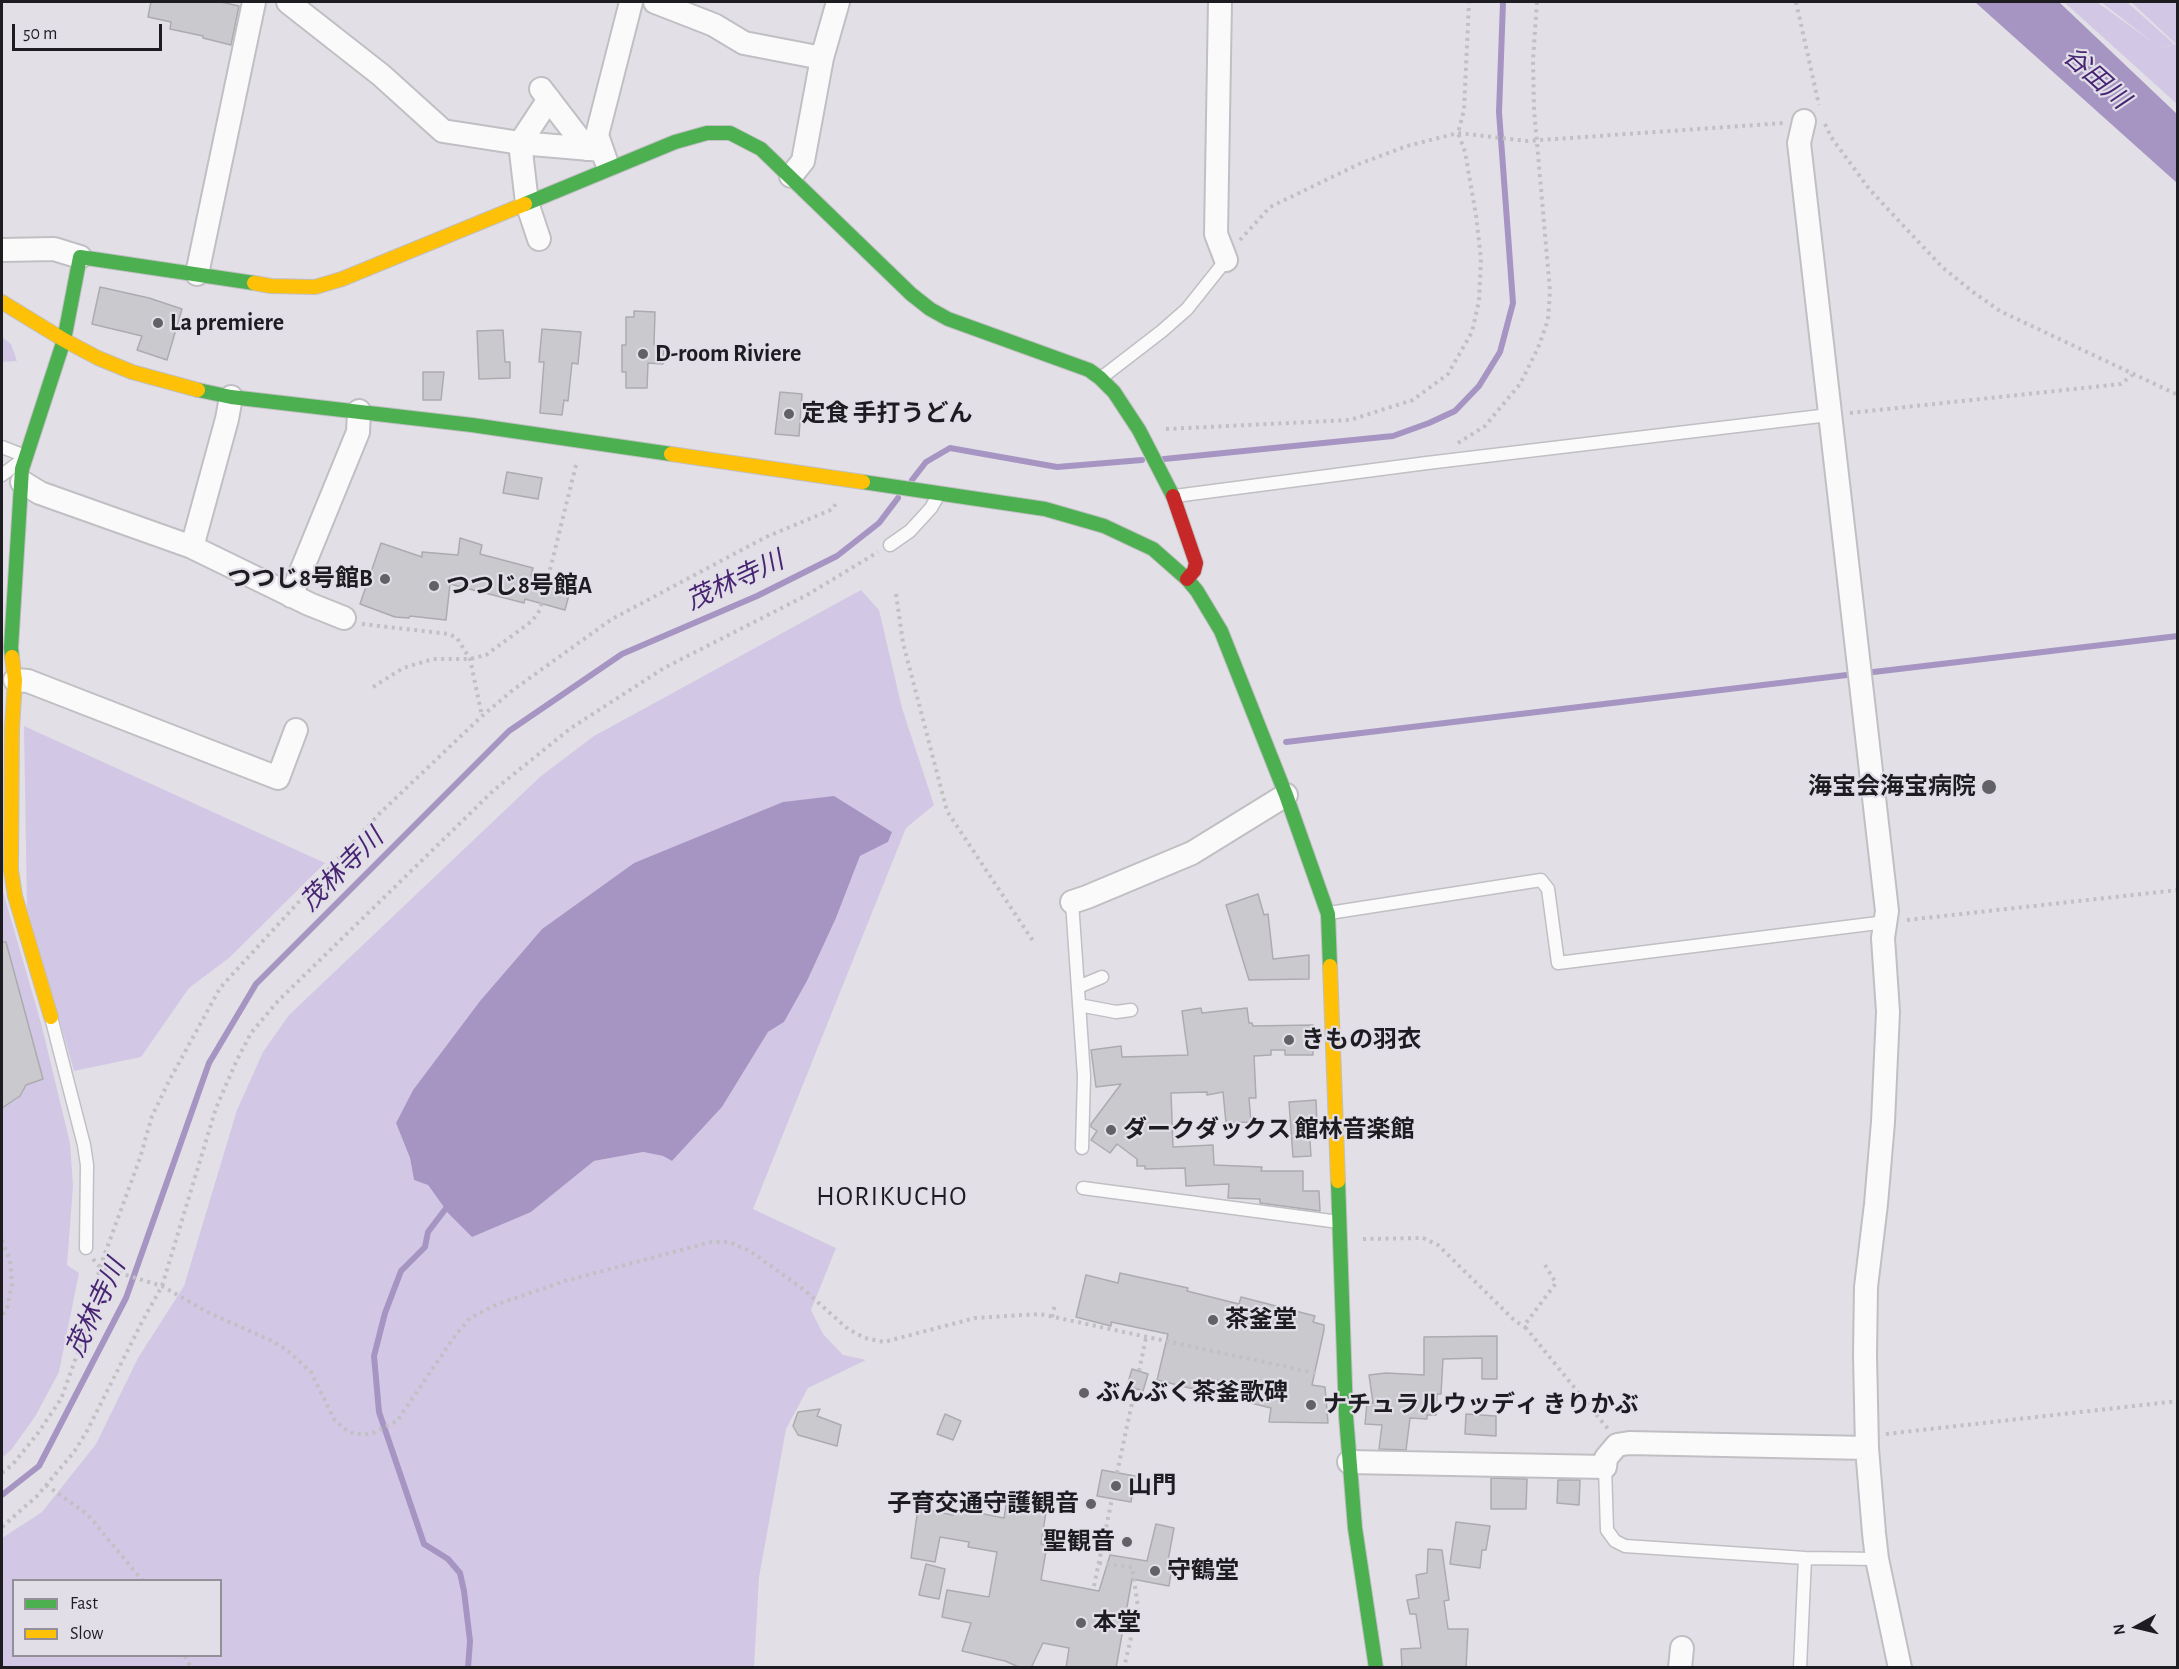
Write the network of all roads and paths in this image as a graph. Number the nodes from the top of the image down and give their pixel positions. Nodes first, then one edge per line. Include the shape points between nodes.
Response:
1 (254, 2) edge
2 (288, 2) edge
3 (631, 2) edge
4 (655, 2) edge
5 (838, 2) edge
6 (1220, 2) edge
7 (1469, 2) edge
8 (1537, 2) edge
9 (1796, 2) edge
10 (822, 58) junction
11 (1816, 116) junction
12 (1458, 133) junction
13 (1536, 140) junction
14 (520, 143) junction
15 (599, 156) junction
16 (791, 176) junction
17 (527, 203) junction
18 (539, 238) dead end
19 (2, 250) edge
20 (80, 257) junction
21 (1226, 260) junction
22 (197, 274) junction
23 (2, 302) edge
24 (63, 340) junction
25 (2132, 375) junction
26 (1100, 378) junction
27 (2178, 395) edge
28 (231, 397) junction
29 (359, 411) junction
30 (1829, 415) junction
31 (1141, 435) junction
32 (582, 441) junction
33 (1456, 444) dead end
34 (2, 447) edge
35 (26, 457) junction
36 (12, 478) edge
37 (1170, 492) junction
38 (941, 493) junction
39 (837, 501) dead end
40 (890, 545) joint
41 (192, 547) junction
42 (1187, 579) junction
43 (896, 594) dead end
44 (291, 596) junction
45 (344, 618) joint
46 (470, 659) junction
47 (15, 680) junction
48 (373, 687) dead end
49 (482, 717) junction
50 (296, 730) dead end
51 (1286, 795) junction
52 (2178, 890) edge
53 (1072, 902) joint
54 (1328, 914) junction
55 (1886, 922) junction
56 (1033, 941) dead end
57 (1102, 977) dead end
58 (1078, 987) junction
59 (1079, 1005) junction
60 (1131, 1010) dead end
61 (51, 1017) joint
62 (1082, 1148) dead end
63 (1083, 1188) dead end
64 (1340, 1223) junction
65 (1351, 1239) dead end
66 (2, 1240) edge
67 (86, 1248) dead end
68 (1545, 1265) dead end
69 (100, 1267) junction
70 (162, 1287) junction
71 (1055, 1304) dead end
72 (2, 1316) edge
73 (1052, 1317) junction
74 (1526, 1328) junction
75 (1146, 1338) junction
76 (1139, 1371) dead end
77 (1325, 1375) dead end
78 (1136, 1389) dead end
79 (2178, 1401) edge
80 (1867, 1442) junction
81 (1617, 1445) junction
82 (1349, 1462) junction
83 (1605, 1467) junction
84 (2, 1473) edge
85 (1118, 1473) dead end
86 (46, 1485) junction
87 (1112, 1499) dead end
88 (2, 1527) edge
89 (1805, 1558) junction
90 (1877, 1559) junction
91 (1099, 1563) junction
92 (140, 1579) edge
93 (1094, 1586) dead end
94 (1124, 1668) edge
95 (1376, 1668) edge
96 (1800, 1668) edge
97 (1900, 1668) edge

1 - 22 street
2 - 14 street via 381,75 443,131
3 - 15 street via 597,135
4 - 10 street via 714,25 744,44
5 - 10 street
6 - 21 street via 1216,234
7 - 12 path via 1464,110
8 - 13 path via 1533,60
9 - 11 path
10 - 16 street via 802,161
11 - 13 path
11 - 25 path via 1870,190 1942,267 2000,311
11 - 30 street via 1799,143
12 - 13 path
12 - 21 path via 1359,164 1270,207
12 - 31 path via 1466,152 1481,260 1479,301 1472,332 1448,374 1413,400 1350,420
13 - 33 path via 1550,291 1548,320 1520,384 1485,426
14 - 15 street
14 - 15 street via 544,94
14 - 17 street
15 - 16 street via 707,133 730,133 761,149
15 - 17 street
16 - 26 street via 930,309 1089,370
17 - 18 street
17 - 22 street via 315,287 271,286
19 - 20 street via 54,249
20 - 22 street
20 - 24 street
21 - 26 lane via 1187,309
23 - 24 street
24 - 28 street via 132,372
24 - 35 street
25 - 27 path
25 - 30 path via 2121,384
26 - 31 street via 1114,392
28 - 29 street
28 - 41 street
29 - 32 street
29 - 44 street via 358,432
30 - 37 lane
30 - 55 street
31 - 37 street
32 - 38 street
32 - 46 path via 540,610 532,621 486,655
34 - 35 lane
35 - 36 lane
35 - 36 street via 22,469
36 - 41 street via 40,493
36 - 47 street via 11,648
37 - 42 street via 1196,563
38 - 40 lane via 909,531
38 - 42 street via 1045,509 1104,526 1153,549
39 - 49 path via 833,509 766,537 612,619
40 - 70 path via 807,595 664,668 571,728 494,789 278,1001 251,1033 216,1108
41 - 44 street
42 - 51 street via 1221,631
43 - 56 path via 903,643 947,811
44 - 45 street
45 - 46 path via 356,623 449,634 462,644
46 - 48 path via 434,659 403,668
46 - 49 path
47 - 50 street via 28,681 278,778
47 - 61 street via 11,870
49 - 69 path via 379,813 220,988 152,1116
51 - 53 street via 1192,853
51 - 54 street
52 - 55 path
53 - 58 lane
54 - 55 lane via 1541,880 1548,889 1558,963
54 - 64 street
55 - 80 street via 1883,938 1888,1012 1883,1111 1866,1287
57 - 58 lane
58 - 59 lane
59 - 60 lane via 1116,1012
59 - 62 lane via 1084,1076
61 - 67 lane via 84,1145
63 - 64 lane
64 - 82 street
65 - 74 path via 1423,1238 1438,1245
66 - 72 path via 10,1260 12,1284
68 - 74 path via 1556,1283
69 - 70 path
69 - 84 path via 82,1341 61,1399 32,1441
70 - 73 path via 287,1350 311,1372 334,1419 354,1434 371,1434 397,1421 470,1318 565,1281 711,1242 729,1242 750,1251 803,1289 848,1329 865,1338 884,1342 975,1317
70 - 86 path via 87,1431
71 - 73 path
73 - 75 path
74 - 81 path via 1604,1421
75 - 76 path
75 - 77 path
78 - 85 path
79 - 80 path
80 - 81 street
80 - 90 street
81 - 83 street via 1606,1458
82 - 83 street
82 - 95 street
83 - 89 lane via 1607,1530 1625,1546
86 - 88 path
86 - 92 path via 87,1514
87 - 91 path
89 - 90 lane
89 - 96 lane
90 - 97 street
91 - 93 path
91 - 94 path via 1132,1567 1138,1607

